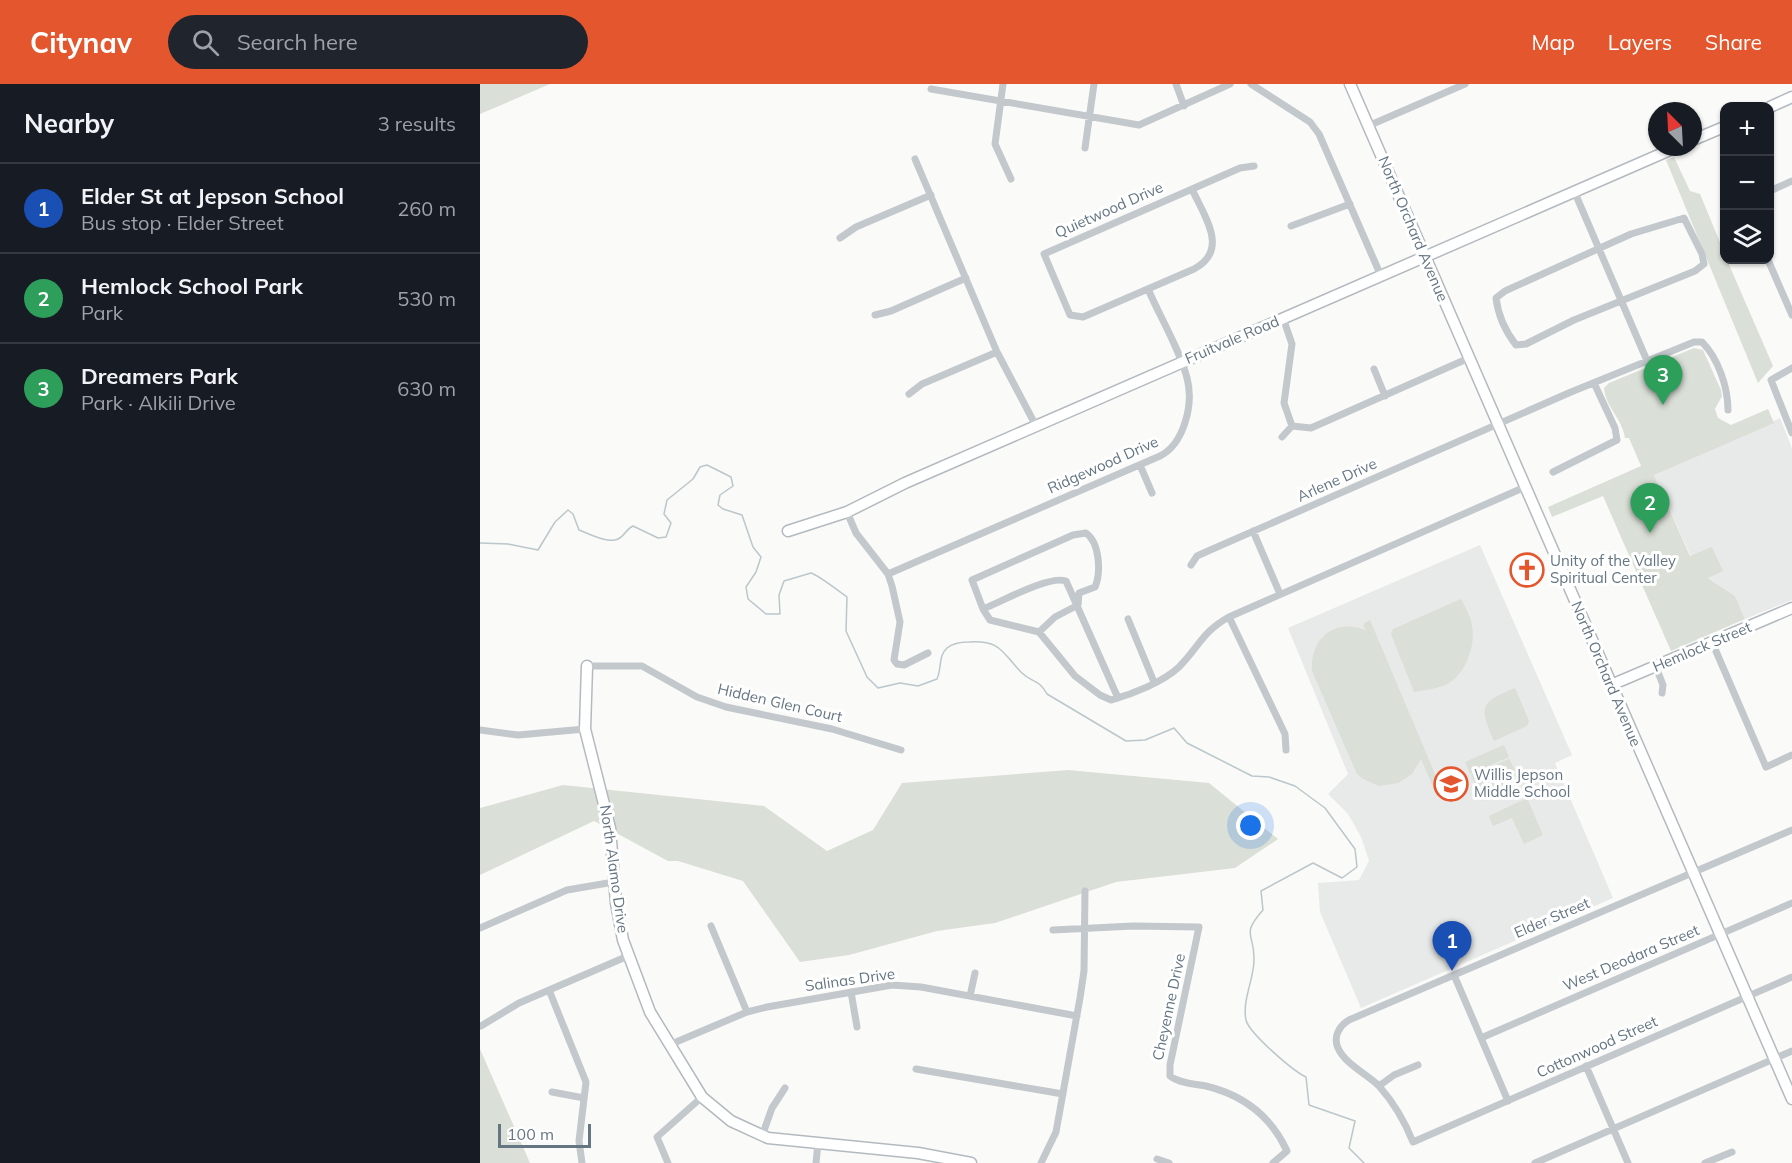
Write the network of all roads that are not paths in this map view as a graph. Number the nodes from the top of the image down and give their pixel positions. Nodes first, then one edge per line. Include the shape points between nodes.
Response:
1 (1002, 84) edge
2 (1094, 84) edge
3 (1176, 84) edge
4 (1230, 84) edge
5 (1251, 84) edge
6 (1350, 84) edge
7 (1465, 84) edge
8 (931, 89) dead end
9 (1792, 97) edge
10 (999, 101) junction
11 (1774, 105) edge
12 (1184, 106) junction
13 (1090, 118) junction
14 (1368, 126) junction
15 (1720, 129) edge
16 (1702, 136) edge
17 (1085, 148) dead end
18 (1657, 156) edge
19 (915, 159) dead end
20 (1254, 166) dead end
21 (1011, 179) dead end
22 (1792, 181) edge
23 (1192, 189) junction
24 (1774, 189) edge
25 (1575, 193) junction
26 (931, 195) junction
27 (1350, 204) junction
28 (1291, 226) dead end
29 (840, 238) dead end
30 (1599, 248) junction
31 (1425, 257) junction
32 (1770, 264) edge
33 (1381, 276) junction
34 (966, 278) junction
35 (1148, 289) junction
36 (1621, 300) junction
37 (875, 315) dead end
38 (1792, 315) edge
39 (1283, 318) junction
40 (997, 352) junction
41 (1469, 358) junction
42 (1180, 362) junction
43 (1648, 363) junction
44 (1792, 368) edge
45 (1374, 369) dead end
46 (1594, 383) junction
47 (909, 394) dead end
48 (1385, 396) junction
49 (1728, 410) dead end
50 (1498, 425) junction
51 (1036, 426) junction
52 (1292, 426) junction
53 (1792, 433) edge
54 (1282, 437) dead end
55 (1140, 465) junction
56 (1553, 472) dead end
57 (1525, 487) junction
58 (1152, 493) dead end
59 (848, 512) junction
60 (788, 531) dead end
61 (1253, 531) junction
62 (1191, 565) dead end
63 (888, 574) junction
64 (1280, 594) junction
65 (1078, 605) junction
66 (1792, 608) edge
67 (983, 609) junction
68 (1229, 617) junction
69 (1128, 619) dead end
70 (1039, 632) junction
71 (1712, 642) junction
72 (928, 653) dead end
73 (587, 666) joint
74 (1656, 667) junction
75 (1154, 682) junction
76 (1611, 686) junction
77 (1662, 693) dead end
78 (1118, 698) junction
79 (585, 729) junction
80 (480, 730) edge
81 (901, 750) dead end
82 (1286, 750) dead end
83 (1792, 755) edge
84 (1792, 830) edge
85 (1692, 873) junction
86 (614, 882) junction
87 (1085, 891) dead end
88 (1792, 903) edge
89 (711, 926) dead end
90 (480, 928) edge
91 (1086, 928) junction
92 (1053, 930) dead end
93 (1719, 935) junction
94 (628, 956) junction
95 (975, 973) dead end
96 (1454, 975) junction
97 (1792, 977) edge
98 (549, 990) junction
99 (851, 992) junction
100 (970, 996) junction
101 (1746, 997) junction
102 (747, 1012) junction
103 (1077, 1016) junction
104 (481, 1026) edge
105 (857, 1027) dead end
106 (1481, 1038) junction
107 (669, 1045) junction
108 (1792, 1051) edge
109 (1773, 1059) junction
110 (1418, 1065) dead end
111 (1586, 1066) junction
112 (916, 1069) dead end
113 (1379, 1086) junction
114 (785, 1088) dead end
115 (552, 1092) dead end
116 (1063, 1094) junction
117 (702, 1097) junction
118 (584, 1098) junction
119 (1792, 1099) edge
120 (1508, 1101) junction
121 (1614, 1128) junction
122 (762, 1136) junction
123 (818, 1143) junction
124 (1732, 1152) dead end
125 (1157, 1159) dead end
126 (582, 1163) edge
127 (668, 1163) edge
128 (816, 1163) edge
129 (970, 1163) edge
130 (1041, 1163) edge
131 (1169, 1163) edge
132 (1273, 1163) edge
133 (1535, 1163) edge
134 (1628, 1163) edge
135 (1705, 1163) edge

1 - 10 street
2 - 13 street
3 - 12 street
4 - 12 street
5 - 27 street via 1315,128
6 - 14 street, North Orchard Avenue
7 - 14 street
8 - 10 street
9 - 11 street
10 - 13 street
10 - 21 street via 995,144
12 - 13 street via 1139,125
13 - 17 street
14 - 31 street, North Orchard Avenue
15 - 16 street
18 - 25 street, Fruitvale Road
19 - 26 street
20 - 23 street
22 - 24 street
23 - 35 street, Quietwood Drive via 1212,234 1212,251 1199,266
23 - 35 street, Quietwood Drive via 1044,254 1073,317 1083,317
25 - 30 street
25 - 31 street, Fruitvale Road
26 - 29 street via 856,227
26 - 34 street
27 - 28 street
27 - 33 street
30 - 36 street
30 - 36 street via 1683,218 1702,254 1704,264 1695,271
30 - 36 street via 1505,291 1496,298 1497,308 1516,345 1545,336
31 - 33 street, Fruitvale Road
31 - 41 street, North Orchard Avenue
32 - 38 street
33 - 39 street, Fruitvale Road
34 - 37 street
34 - 40 street
35 - 42 street, Ridgewood Drive
36 - 43 street
39 - 42 street, Fruitvale Road
39 - 52 street via 1292,344 1284,403
40 - 47 street via 922,384
40 - 51 street
41 - 48 street
41 - 50 street, North Orchard Avenue
42 - 51 street, Fruitvale Road
42 - 55 street, Ridgewood Drive via 1189,391 1180,438 1169,452
43 - 46 street, Arlene Drive
43 - 49 street, Arlene Drive via 1702,342 1728,392
44 - 53 street via 1771,380
45 - 48 street
46 - 50 street, Arlene Drive
46 - 56 street via 1617,440
48 - 52 street via 1311,428
50 - 57 street, North Orchard Avenue
50 - 61 street, Arlene Drive
51 - 59 street, Fruitvale Road
52 - 54 street
55 - 58 street
55 - 63 street, Ridgewood Drive
57 - 64 street
57 - 76 street, North Orchard Avenue
59 - 60 street, Fruitvale Road
59 - 63 street via 864,546
61 - 62 street, Arlene Drive via 1197,556
61 - 64 street
63 - 72 street via 900,622 894,660 904,665
64 - 68 street
65 - 67 street via 1066,581 1060,579
65 - 67 street via 1079,592 1095,587 1100,577 1094,544 1086,533 1073,535 972,580
65 - 70 street via 1055,617
65 - 78 street
66 - 71 street, Hemlock Street
67 - 70 street via 990,620
68 - 75 street via 1203,636 1177,669
68 - 82 street via 1285,734
69 - 75 street
70 - 78 street via 1075,676 1100,695 1111,700
71 - 74 street, Hemlock Street
71 - 83 street via 1766,767
73 - 79 street, North Alamo Drive
73 - 81 street, Hidden Glen Court via 642,666 697,697 726,707 832,729
74 - 76 street, Hemlock Street
74 - 77 street
75 - 78 street
76 - 85 street, North Orchard Avenue
79 - 80 street via 518,735
79 - 86 street, North Alamo Drive via 610,828
84 - 85 street, Elder Street
85 - 93 street, North Orchard Avenue
85 - 96 street, Elder Street
86 - 90 street via 567,890
86 - 94 street, North Alamo Drive
87 - 91 street
88 - 93 street, West Deodara Street
89 - 102 street
91 - 92 street
91 - 103 street
91 - 132 street, Cheyenne Drive via 1199,927 1170,1076 1229,1093 1256,1108 1287,1151
93 - 101 street, North Orchard Avenue
93 - 106 street, West Deodara Street
94 - 98 street
94 - 107 street, North Alamo Drive
95 - 100 street
96 - 106 street
96 - 113 street, Elder Street via 1346,1022 1339,1029 1336,1043 1343,1056
97 - 101 street, Cottonwood Street
98 - 104 street
98 - 118 street via 584,1072
99 - 100 street, Salinas Drive via 903,985
99 - 102 street, Salinas Drive
99 - 105 street
100 - 103 street, Salinas Drive
101 - 109 street, North Orchard Avenue
101 - 111 street, Cottonwood Street
102 - 107 street, Salinas Drive
103 - 116 street
106 - 120 street
107 - 117 street, North Alamo Drive
108 - 109 street
109 - 119 street, North Orchard Avenue
109 - 121 street
110 - 113 street
111 - 120 street, Cottonwood Street
111 - 121 street
112 - 116 street
113 - 120 street, Cottonwood Street via 1399,1113 1413,1142
114 - 122 street via 772,1108
115 - 118 street
116 - 130 street via 1056,1132
117 - 122 street, North Alamo Drive via 731,1121
117 - 127 street via 657,1137
118 - 126 street via 579,1141
121 - 133 street
121 - 134 street
122 - 123 street, North Alamo Drive
123 - 128 street
123 - 129 street, North Alamo Drive via 918,1153
124 - 135 street
125 - 131 street

